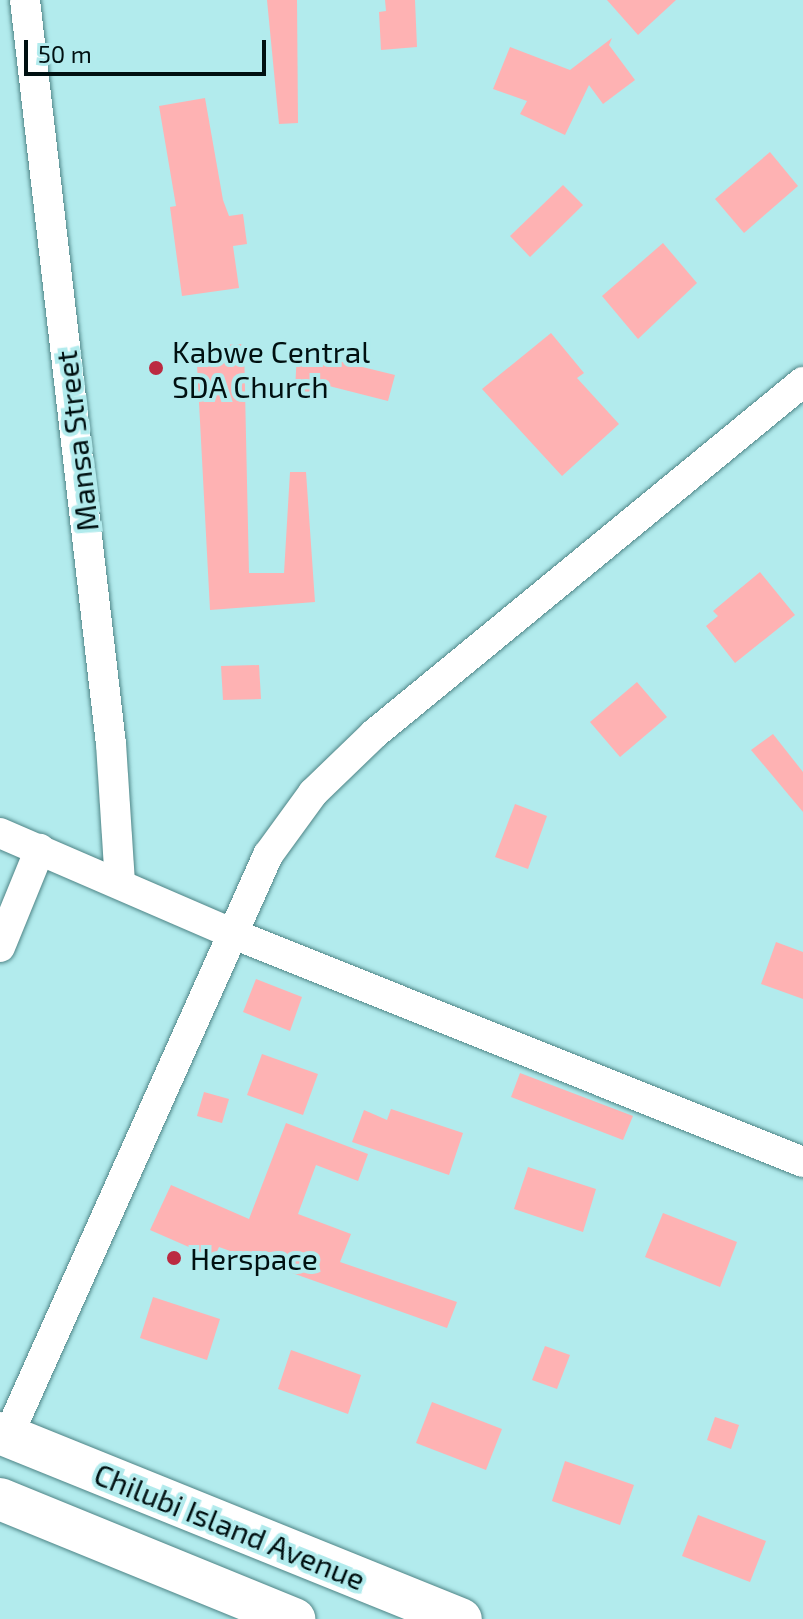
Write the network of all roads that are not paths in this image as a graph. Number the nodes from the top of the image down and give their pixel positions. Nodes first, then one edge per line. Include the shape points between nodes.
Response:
1 (25, 0) edge
2 (803, 382) edge
3 (0, 833) edge
4 (40, 849) junction
5 (120, 883) junction
6 (236, 935) junction
7 (0, 947) edge
8 (803, 1162) edge
9 (4, 1435) edge
10 (0, 1499) edge
11 (294, 1619) edge
12 (461, 1619) edge

1 - 5 street, Mansa Street via 111,744
2 - 6 street via 374,734 313,793 268,855
3 - 4 street
4 - 5 street
4 - 7 street
5 - 6 street
6 - 8 street
6 - 9 street
9 - 12 street, Chilubi Island Avenue
10 - 11 street, Chilubi Island Avenue

